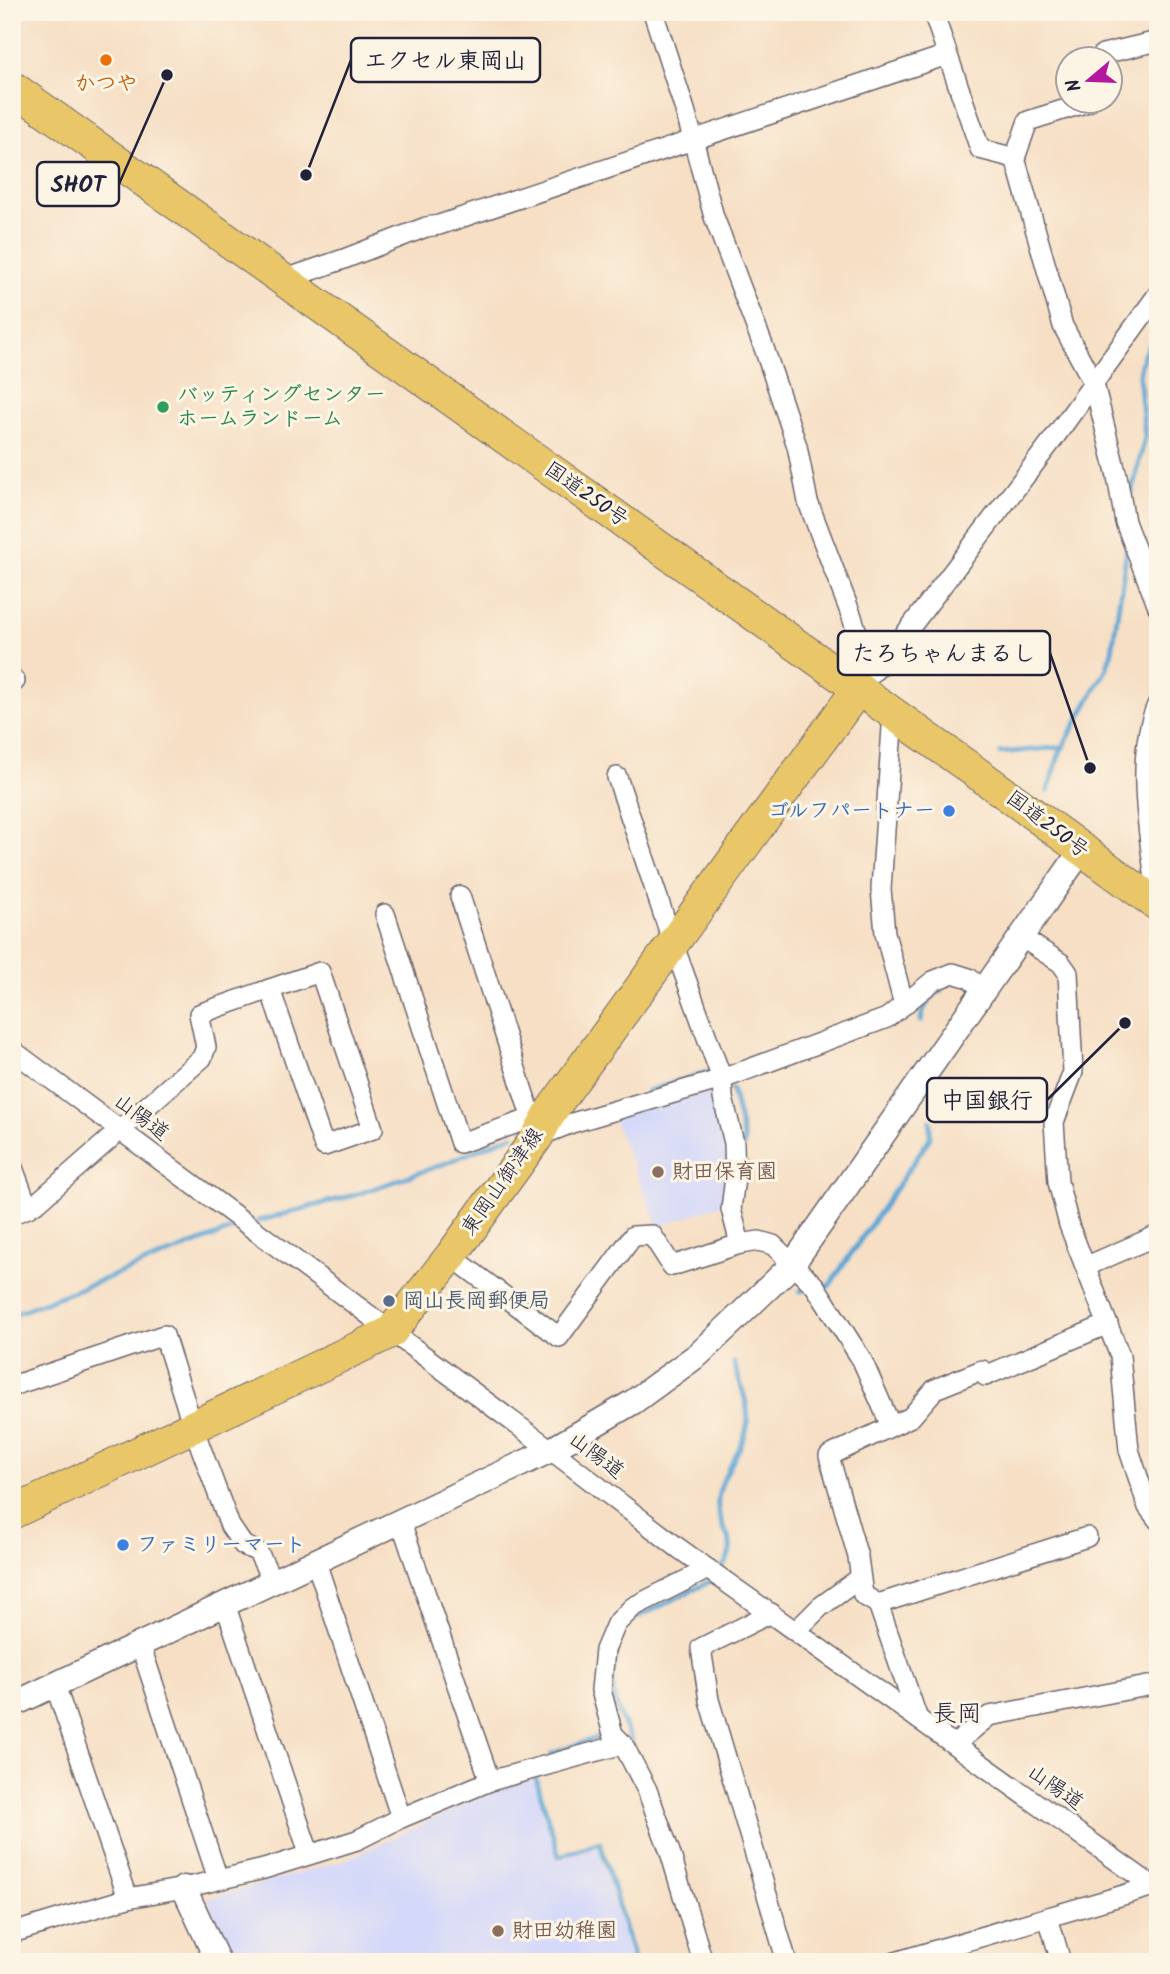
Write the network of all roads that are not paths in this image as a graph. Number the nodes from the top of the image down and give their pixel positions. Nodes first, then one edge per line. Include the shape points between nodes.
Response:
1 (653, 12) edge
2 (933, 12) edge
3 (1158, 41) edge
4 (1124, 49) edge
5 (947, 55) junction
6 (12, 87) edge
7 (1054, 113) edge
8 (693, 139) junction
9 (1015, 158) junction
10 (283, 280) junction
11 (1158, 294) edge
12 (1094, 384) junction
13 (1152, 574) edge
14 (1158, 607) edge
15 (864, 681) junction
16 (1158, 703) edge
17 (893, 713) junction
18 (617, 777) dead end
19 (1081, 850) junction
20 (460, 896) dead end
21 (1157, 898) edge
22 (385, 914) dead end
23 (1021, 937) junction
24 (673, 943) junction
25 (270, 989) junction
26 (984, 990) junction
27 (904, 1005) junction
28 (12, 1050) edge
29 (722, 1079) junction
30 (540, 1123) junction
31 (120, 1131) junction
32 (12, 1165) edge
33 (26, 1208) edge
34 (1158, 1235) edge
35 (740, 1244) junction
36 (451, 1256) junction
37 (792, 1265) junction
38 (1087, 1266) junction
39 (1108, 1324) junction
40 (391, 1332) junction
41 (12, 1386) edge
42 (891, 1426) junction
43 (193, 1427) junction
44 (551, 1450) junction
45 (12, 1513) edge
46 (1158, 1520) edge
47 (401, 1522) junction
48 (1087, 1537) dead end
49 (316, 1562) junction
50 (708, 1569) junction
51 (860, 1578) junction
52 (273, 1581) junction
53 (225, 1604) junction
54 (878, 1604) junction
55 (771, 1613) junction
56 (796, 1631) junction
57 (141, 1644) junction
58 (1158, 1684) edge
59 (55, 1685) junction
60 (12, 1705) edge
61 (918, 1719) junction
62 (623, 1744) junction
63 (954, 1744) junction
64 (490, 1781) junction
65 (401, 1818) junction
66 (309, 1853) junction
67 (218, 1878) junction
68 (1156, 1886) edge
69 (184, 1888) junction
70 (128, 1898) junction
71 (1048, 1917) junction
72 (12, 1933) edge
73 (218, 1962) edge
74 (703, 1962) edge
75 (787, 1962) edge
76 (895, 1962) edge
77 (1061, 1962) edge

1 - 8 street
2 - 5 street
3 - 4 street
5 - 8 street
5 - 9 street via 980,149
6 - 10 main road, 国道250号
7 - 9 street via 1028,121
8 - 10 street via 426,227
8 - 15 street via 714,217 797,446 808,502 852,617
9 - 12 street via 1063,326
10 - 15 main road, 国道250号
11 - 12 street
12 - 13 street via 1125,522 1136,552
12 - 15 street via 884,662
13 - 14 street
15 - 17 main road, 国道250号
15 - 24 main road, 東岡山御津線
16 - 21 street via 1151,716 1145,770
17 - 19 main road, 国道250号
17 - 27 street via 881,889 885,933
18 - 24 street
19 - 21 main road, 国道250号
19 - 23 street
20 - 30 street
22 - 30 street via 460,1143
23 - 26 street
23 - 38 street via 1068,973 1073,1072 1054,1122 1058,1182 1069,1225
24 - 29 street
24 - 30 main road, 東岡山御津線
25 - 25 street via 324,1146 373,1129 320,972
25 - 31 street via 199,1014 206,1047 202,1058
26 - 27 street via 953,973 933,981
26 - 37 street
27 - 29 street via 887,1018
28 - 31 street, 山陽道
29 - 30 street via 572,1123
29 - 35 street via 734,1143 731,1209
30 - 36 main road, 東岡山御津線
31 - 33 street
31 - 40 street, 山陽道
32 - 33 street
34 - 38 street
35 - 36 street via 673,1266 652,1235 633,1236 559,1337
35 - 37 street via 759,1241 774,1245
36 - 40 main road, 東岡山御津線
37 - 42 street via 818,1292 862,1360
37 - 44 street via 699,1354 633,1402
38 - 39 street
39 - 42 street via 985,1376 982,1370 935,1389 911,1416
39 - 46 street via 1121,1356 1129,1450 1148,1507
40 - 43 main road, 東岡山御津線
40 - 44 street, 山陽道
41 - 43 street via 164,1335
42 - 51 street via 829,1456
43 - 45 main road, 東岡山御津線
43 - 52 street via 230,1525 243,1545 258,1552
44 - 47 street
44 - 50 street, 山陽道
47 - 49 street
47 - 64 street
48 - 54 street
49 - 52 street
49 - 65 street
50 - 55 street, 山陽道
50 - 62 street via 633,1606 616,1624 605,1650 601,1690 613,1734
51 - 54 street via 863,1595
51 - 56 street
52 - 53 street
53 - 57 street
53 - 66 street
54 - 61 street
55 - 56 street, 山陽道
55 - 75 street via 701,1648 709,1700
56 - 61 street, 山陽道
57 - 59 street
57 - 67 street
58 - 63 street via 989,1716
59 - 60 street
59 - 70 street
61 - 63 street, 山陽道
62 - 64 street
62 - 74 street via 647,1790
63 - 68 street, 山陽道
64 - 65 street
65 - 66 street via 357,1840
66 - 67 street
67 - 69 street
68 - 71 street
69 - 70 street
69 - 73 street
70 - 72 street
71 - 76 street
71 - 77 street

